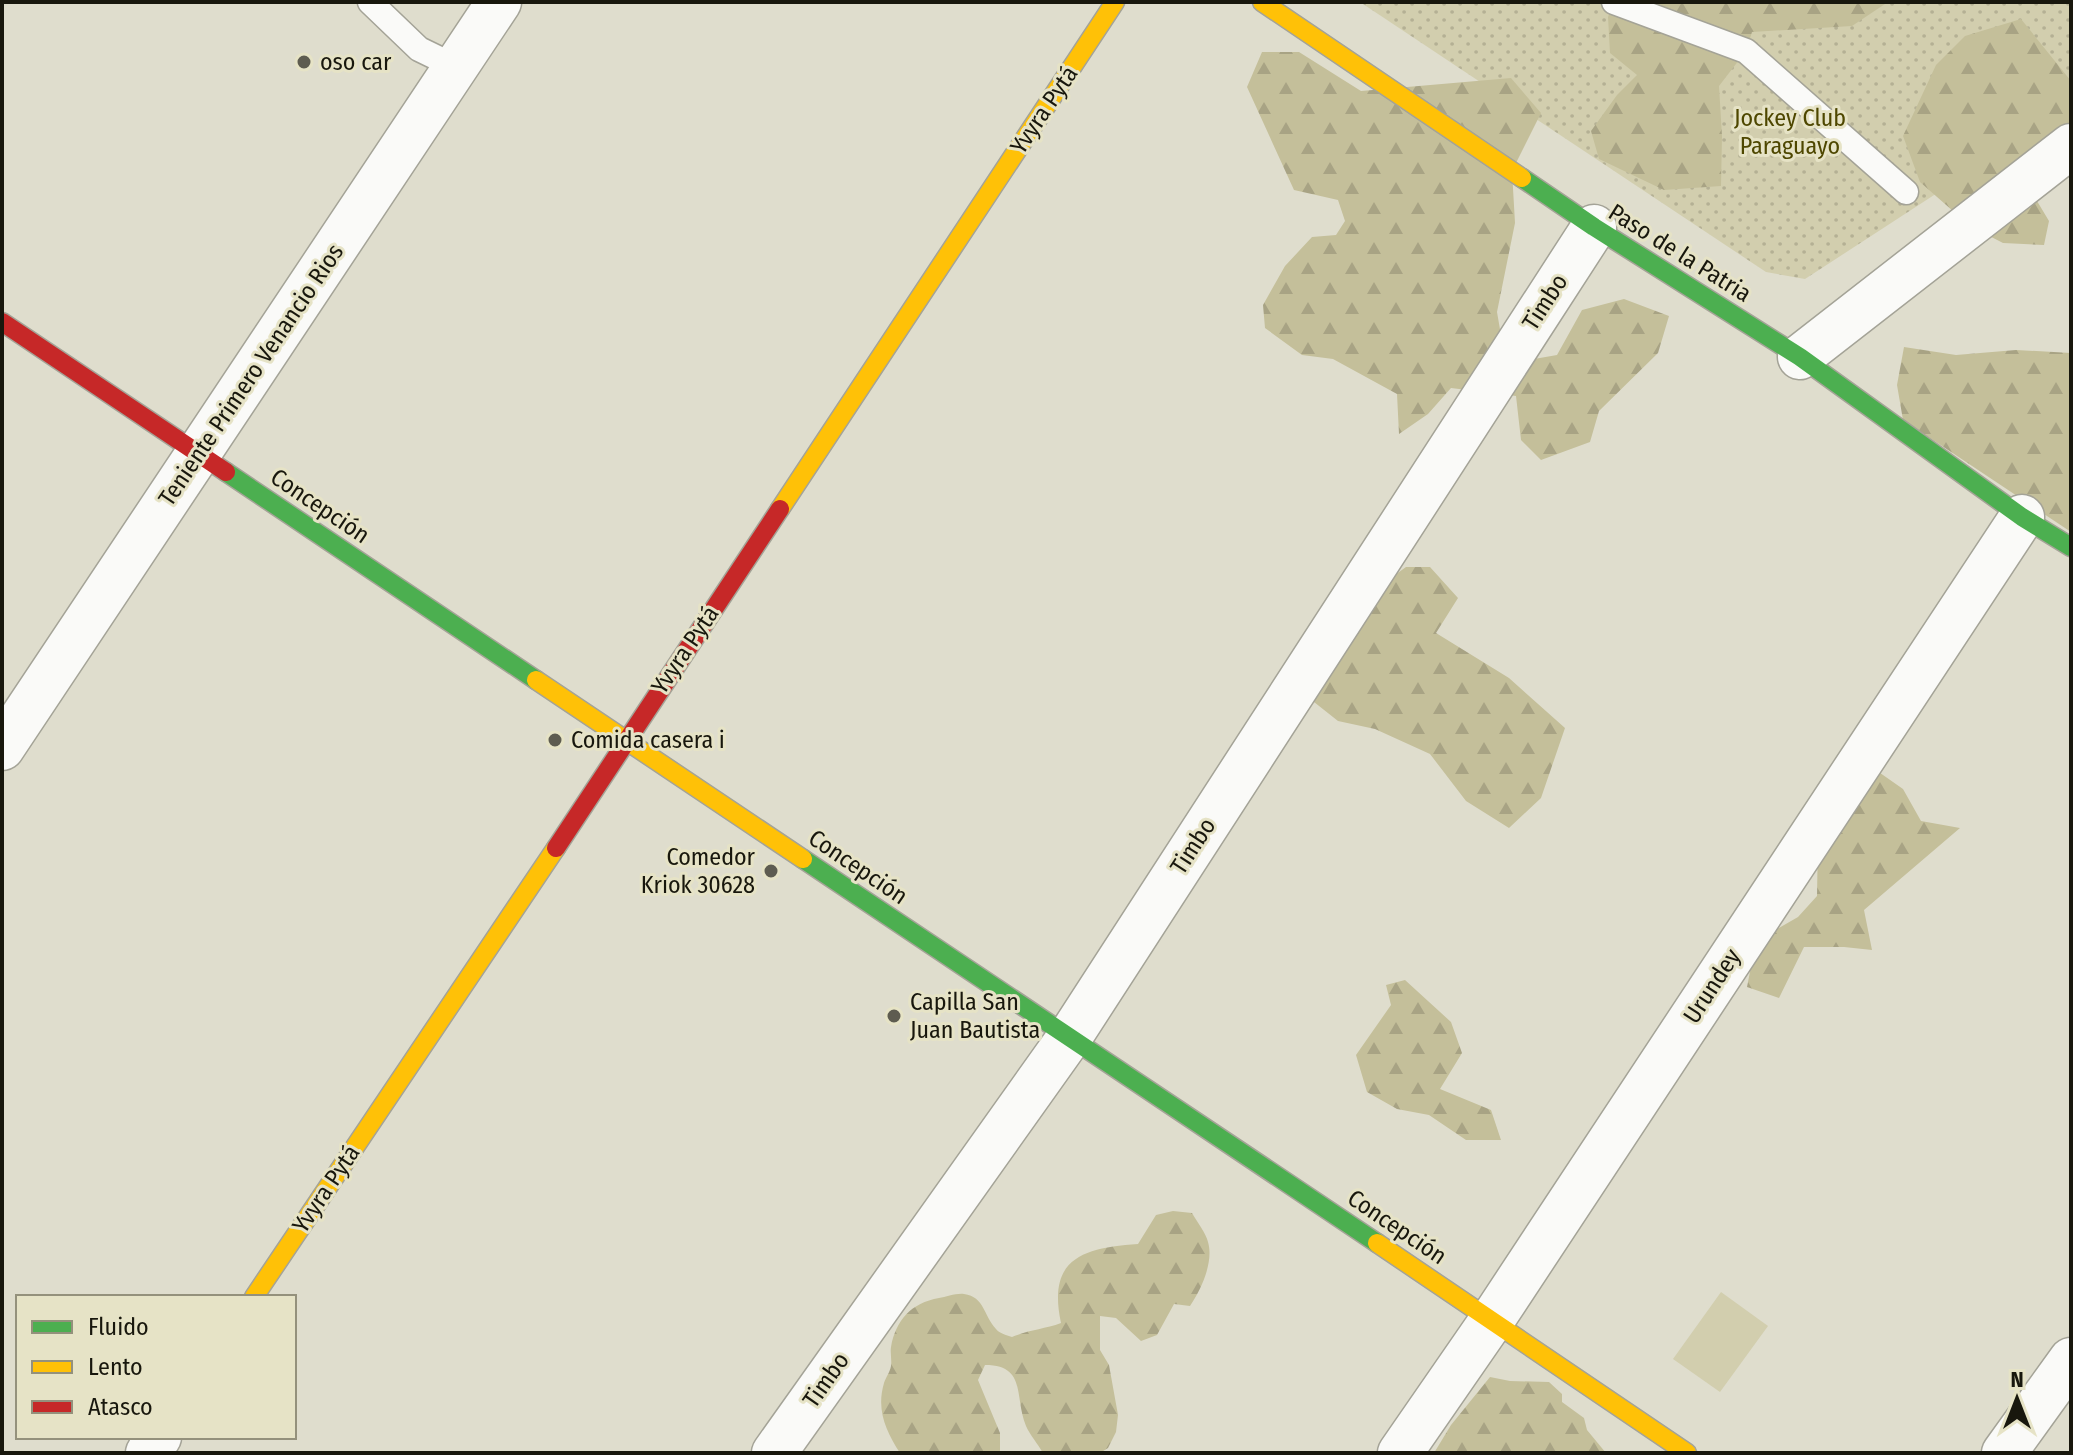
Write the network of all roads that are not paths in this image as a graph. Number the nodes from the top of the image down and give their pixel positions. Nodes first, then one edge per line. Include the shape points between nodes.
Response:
1 (370, 2) edge
2 (499, 2) edge
3 (1115, 2) edge
4 (1262, 2) edge
5 (1614, 2) edge
6 (456, 67) junction
7 (2071, 146) edge
8 (1906, 192) dead end
9 (1594, 227) junction
10 (2, 322) edge
11 (1800, 357) junction
12 (198, 454) junction
13 (2022, 517) junction
14 (2071, 547) edge
15 (625, 740) junction
16 (2, 748) edge
17 (1069, 1038) junction
18 (255, 1295) edge
19 (1492, 1320) junction
20 (2071, 1360) edge
21 (774, 1453) edge
22 (1400, 1453) edge
23 (1687, 1453) edge
24 (2004, 1453) edge

1 - 6 lane via 419,49
2 - 6 street, Teniente Primero Venancio Rios
3 - 15 street, Yvyra Pytá
4 - 9 street, Paso de la Patria
5 - 8 lane via 1746,51
6 - 12 street, Teniente Primero Venancio Rios
7 - 11 street
9 - 11 street, Paso de la Patria
9 - 17 street, Timbo
10 - 12 street, Concepción
11 - 13 street, Paso de la Patria
12 - 15 street, Concepción
12 - 16 street, Teniente Primero Venancio Rios
13 - 14 street, Paso de la Patria
13 - 19 street, Urundey
15 - 17 street, Concepción
15 - 18 street, Yvyra Pytá
17 - 19 street, Concepción
17 - 21 street, Timbo
19 - 22 street, Urundey
19 - 23 street, Concepción
20 - 24 street

